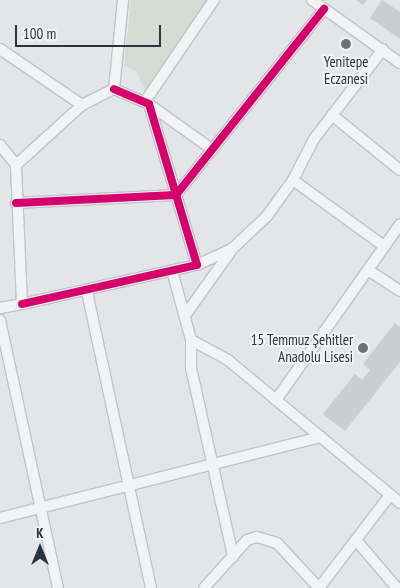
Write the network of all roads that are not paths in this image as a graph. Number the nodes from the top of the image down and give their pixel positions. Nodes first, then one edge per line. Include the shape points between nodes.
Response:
1 (123, 0) edge
2 (214, 0) edge
3 (312, 0) edge
4 (324, 9) junction
5 (0, 49) edge
6 (383, 49) junction
7 (400, 63) edge
8 (114, 89) junction
9 (148, 102) junction
10 (82, 105) junction
11 (332, 115) junction
12 (0, 145) edge
13 (213, 150) junction
14 (16, 165) junction
15 (400, 170) edge
16 (293, 180) junction
17 (176, 194) junction
18 (16, 203) junction
19 (400, 224) edge
20 (384, 246) junction
21 (232, 250) junction
22 (197, 265) junction
23 (368, 270) junction
24 (173, 274) junction
25 (400, 291) edge
26 (87, 292) junction
27 (22, 304) junction
28 (0, 308) edge
29 (186, 314) junction
30 (0, 320) edge
31 (191, 340) junction
32 (276, 400) junction
33 (321, 437) junction
34 (211, 466) junction
35 (128, 488) junction
36 (390, 495) junction
37 (400, 503) edge
38 (41, 509) junction
39 (0, 518) edge
40 (356, 540) junction
41 (234, 556) junction
42 (58, 588) edge
43 (151, 588) edge
44 (204, 588) edge
45 (319, 588) edge
46 (397, 588) edge

1 - 8 street
2 - 9 street
3 - 4 street
4 - 6 street
4 - 13 street
5 - 10 street
6 - 7 street
6 - 11 street
8 - 9 street
8 - 10 street
9 - 13 street
9 - 17 street
10 - 14 street
11 - 15 street
11 - 16 street
12 - 14 street
13 - 17 street
14 - 18 street
16 - 20 street
16 - 21 street via 267,216
17 - 18 street
17 - 22 street
18 - 27 street
19 - 20 street
20 - 23 street
21 - 22 street
21 - 29 street
22 - 24 street
23 - 25 street
23 - 32 street
24 - 26 street
24 - 29 street
26 - 27 street
26 - 35 street
27 - 28 street
29 - 31 street
30 - 38 street
31 - 32 street via 228,360
31 - 34 street via 191,368
32 - 33 street
33 - 34 street via 234,456
33 - 36 street
34 - 35 street
34 - 41 street
35 - 38 street
35 - 43 street
36 - 37 street
36 - 40 street
38 - 39 street
38 - 42 street
40 - 45 street
40 - 46 street
41 - 44 street
41 - 45 street via 247,540 267,537

